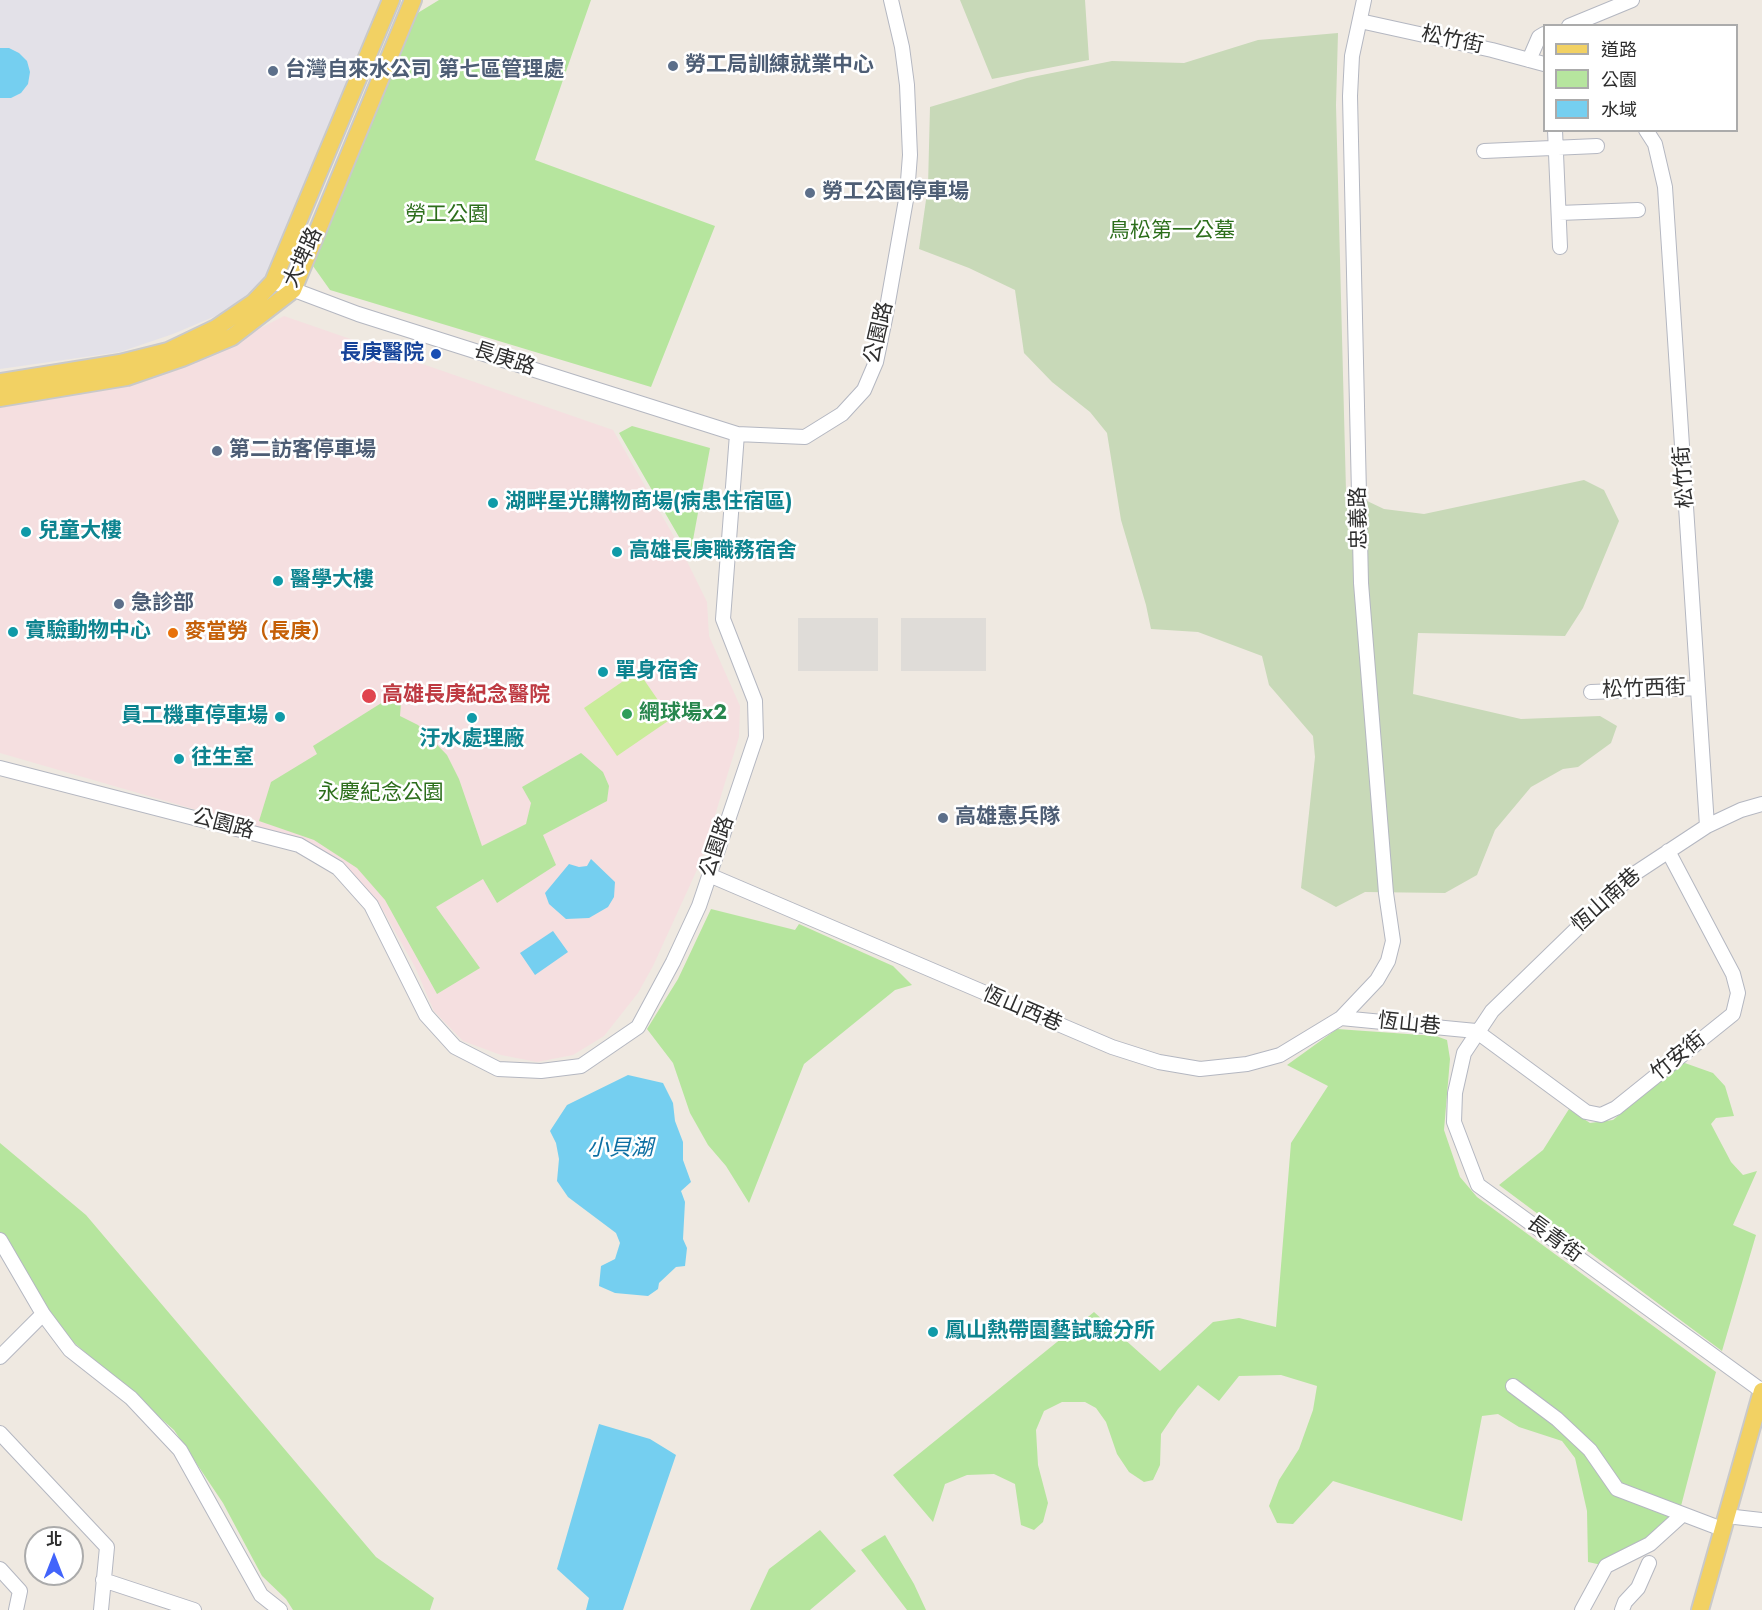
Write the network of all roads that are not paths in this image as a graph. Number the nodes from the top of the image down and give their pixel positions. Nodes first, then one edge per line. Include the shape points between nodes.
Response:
1 (391, 0) edge
2 (413, 0) edge
3 (891, 0) edge
4 (1364, 0) edge
5 (1632, 0) edge
6 (1360, 21) junction
7 (1574, 24) edge
8 (1543, 35) edge
9 (1529, 60) junction
10 (1543, 64) edge
11 (1556, 132) edge
12 (1647, 132) edge
13 (1597, 146) dead end
14 (1556, 148) junction
15 (1484, 152) dead end
16 (1638, 210) dead end
17 (1559, 213) junction
18 (1560, 247) dead end
19 (273, 282) junction
20 (293, 290) junction
21 (0, 382) edge
22 (0, 398) edge
23 (736, 434) junction
24 (1698, 688) junction
25 (1591, 692) dead end
26 (0, 768) edge
27 (1762, 804) edge
28 (1707, 826) junction
29 (1668, 851) junction
30 (709, 875) junction
31 (1341, 1018) junction
32 (1476, 1031) junction
33 (0, 1240) edge
34 (43, 1314) junction
35 (0, 1357) edge
36 (1513, 1386) dead end
37 (1762, 1391) edge
38 (0, 1433) edge
39 (1682, 1515) junction
40 (1762, 1520) edge
41 (1724, 1522) junction
42 (1649, 1563) dead end
43 (0, 1569) edge
44 (104, 1580) junction
45 (16, 1610) edge
46 (101, 1610) edge
47 (194, 1610) edge
48 (280, 1610) edge
49 (1581, 1610) edge
50 (1622, 1610) edge
51 (1700, 1610) edge

1 - 19 main road, 大埤路
2 - 20 main road, 大埤路
3 - 23 street, 公園路 via 907,85 910,154 907,194 876,362 864,390 842,414 805,437
4 - 6 street, 忠義路
5 - 7 street
6 - 9 street, 松竹街
6 - 31 street, 忠義路 via 1352,56 1350,96 1361,583 1393,941 1377,980
8 - 9 street
9 - 10 street, 松竹街
11 - 14 street
12 - 24 street, 松竹街 via 1665,187
13 - 14 street
14 - 15 street
14 - 17 street
16 - 17 street
17 - 18 street
19 - 20 street, 長庚路
19 - 21 main road, 大埤路 via 254,302 216,328 168,351 120,363
20 - 22 main road, 大埤路 via 232,337 182,358 127,377
20 - 23 street, 長庚路
23 - 30 street, 公園路 via 723,619 755,701 756,737
24 - 25 street, 松竹西街
24 - 28 street, 松竹街
26 - 30 street, 公園路 via 298,845 338,868 371,905 426,1015 455,1047 498,1069 541,1071 581,1066 638,1027 674,962
27 - 28 street, 恆山南巷
28 - 29 street, 恆山南巷
29 - 32 street, 恆山南巷 via 1631,876
29 - 32 street, 竹安街 via 1733,974 1738,993 1733,1014 1616,1108 1601,1115 1586,1112
30 - 31 street, 恆山西巷 via 1112,1047 1159,1062 1200,1069 1247,1064 1280,1055
31 - 32 street, 恆山巷
32 - 37 street, 長青街 via 1461,1063 1454,1122 1478,1185
33 - 34 street
34 - 35 street
34 - 48 street via 70,1350 131,1398 180,1450 261,1595
36 - 39 street via 1590,1450 1617,1489
37 - 41 main road
38 - 44 street via 107,1547
39 - 41 street
39 - 49 street via 1650,1544 1606,1566
40 - 41 street
41 - 51 main road
42 - 50 street
43 - 45 street via 20,1591
44 - 46 street
44 - 47 street

